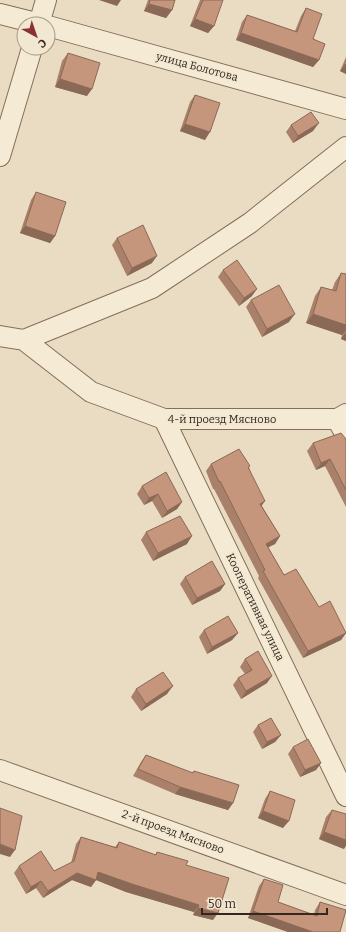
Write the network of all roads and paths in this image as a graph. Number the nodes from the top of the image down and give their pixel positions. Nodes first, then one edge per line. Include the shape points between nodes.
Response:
1 (46, 0) edge
2 (0, 14) edge
3 (42, 16) edge
4 (16, 18) edge
5 (56, 28) edge
6 (30, 56) edge
7 (346, 109) edge
8 (346, 147) edge
9 (0, 156) edge
10 (0, 336) edge
11 (24, 340) junction
12 (164, 419) junction
13 (343, 423) edge
14 (0, 770) edge
15 (346, 796) edge
16 (346, 895) edge

1 - 3 street
2 - 4 street
5 - 7 street, улица Болотова
6 - 9 street
8 - 11 street via 250,223 152,288
10 - 11 street, 4-й проезд Мясново
11 - 12 street, 4-й проезд Мясново via 91,392
12 - 13 street, 4-й проезд Мясново
12 - 15 street, Кооперативная улица
14 - 16 street, 2-й проезд Мясново

